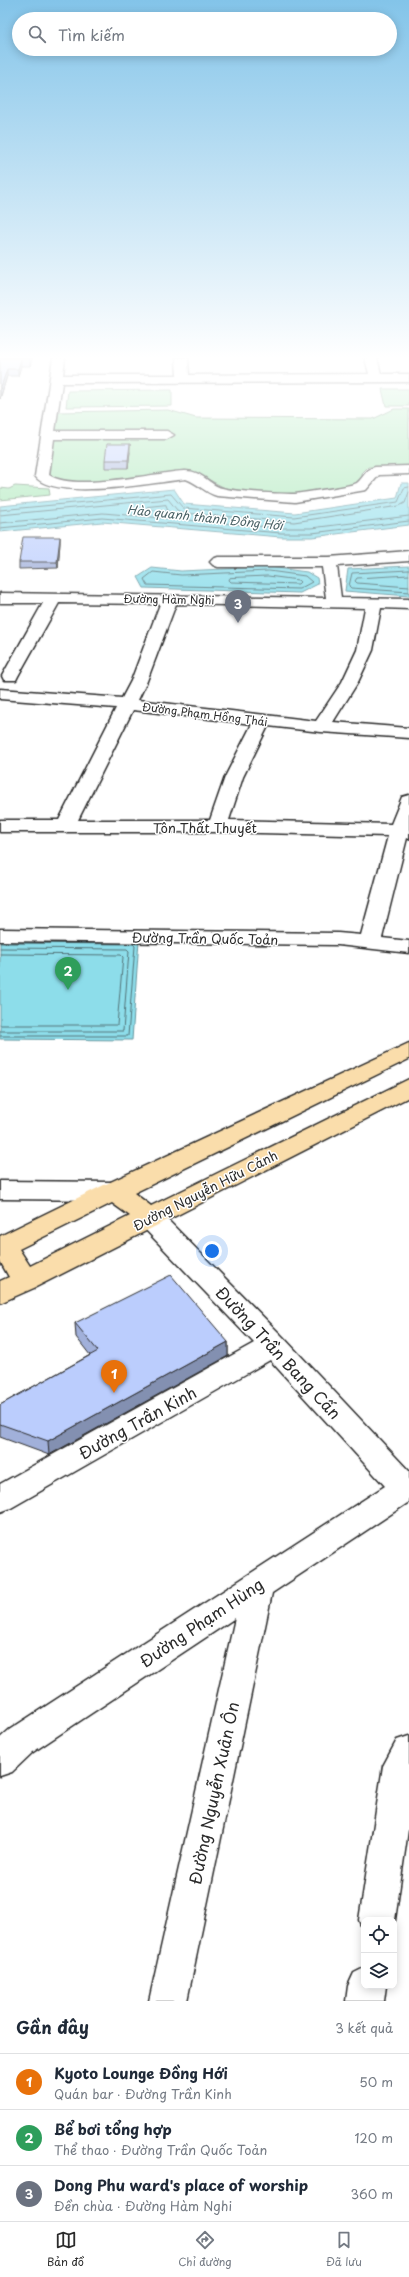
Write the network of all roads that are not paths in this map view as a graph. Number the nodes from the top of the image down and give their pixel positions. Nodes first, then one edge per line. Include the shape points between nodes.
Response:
1 (46, 451) edge
2 (409, 470) edge
3 (409, 556) edge
4 (218, 562) dead end
5 (329, 562) junction
6 (0, 598) edge
7 (54, 598) junction
8 (170, 599) junction
9 (334, 602) junction
10 (374, 603) junction
11 (409, 604) edge
12 (10, 676) dead end
13 (0, 694) edge
14 (126, 704) junction
15 (262, 721) junction
16 (321, 727) junction
17 (409, 733) edge
18 (409, 801) edge
19 (0, 826) edge
20 (218, 826) junction
21 (65, 827) junction
22 (404, 831) edge
23 (0, 935) edge
24 (370, 943) junction
25 (409, 947) edge
26 (409, 1050) edge
27 (409, 1087) edge
28 (0, 1190) edge
29 (113, 1191) junction
30 (150, 1218) junction
31 (1, 1243) edge
32 (25, 1281) junction
33 (0, 1293) edge
34 (273, 1345) junction
35 (407, 1488) edge
36 (0, 1499) edge
37 (258, 1584) junction
38 (409, 1752) edge
39 (0, 1760) edge
40 (377, 1917) edge
41 (367, 1989) edge
42 (168, 2001) edge
43 (365, 2001) edge

1 - 2 street via 42,476 44,481 50,483 70,486 192,476 217,492 295,498 361,487 375,470
3 - 5 street
4 - 5 street
5 - 9 street
6 - 7 street, Đường Hàm Nghi
7 - 8 street, Đường Hàm Nghi
7 - 12 street
8 - 9 street, Đường Hàm Nghi
8 - 14 street via 146,666
9 - 10 street, Đường Hàm Nghi
10 - 11 street, Đường Hàm Nghi
10 - 16 street via 365,650 350,682
13 - 14 street, Đường Phạm Hồng Thái
14 - 15 street, Đường Phạm Hồng Thái
14 - 21 street
15 - 16 street, Đường Phạm Hồng Thái
15 - 20 street via 234,777
16 - 17 street, Đường Phạm Hồng Thái
18 - 22 street
19 - 21 street, Tôn Thất Thuyết
20 - 21 street, Tôn Thất Thuyết
20 - 22 street, Tôn Thất Thuyết
22 - 24 street
23 - 24 street, Đường Trần Quốc Toản via 338,939
24 - 25 street, Đường Trần Quốc Toản
26 - 29 main road
27 - 30 main road, Đường Nguyễn Hữu Cảnh
28 - 29 street
29 - 30 main road
29 - 31 main road
30 - 32 main road, Đường Nguyễn Hữu Cảnh
30 - 34 street, Đường Trần Bang Cấn
31 - 32 main road
32 - 33 main road, Đường Nguyễn Hữu Cảnh
34 - 35 street, Đường Trần Bang Cấn
34 - 36 street, Đường Trần Kinh
35 - 37 street, Đường Phạm Hùng
37 - 39 street, Đường Phạm Hùng via 21,1741
37 - 42 street, Đường Nguyễn Xuân Ôn
38 - 40 street via 400,1766
41 - 43 street

